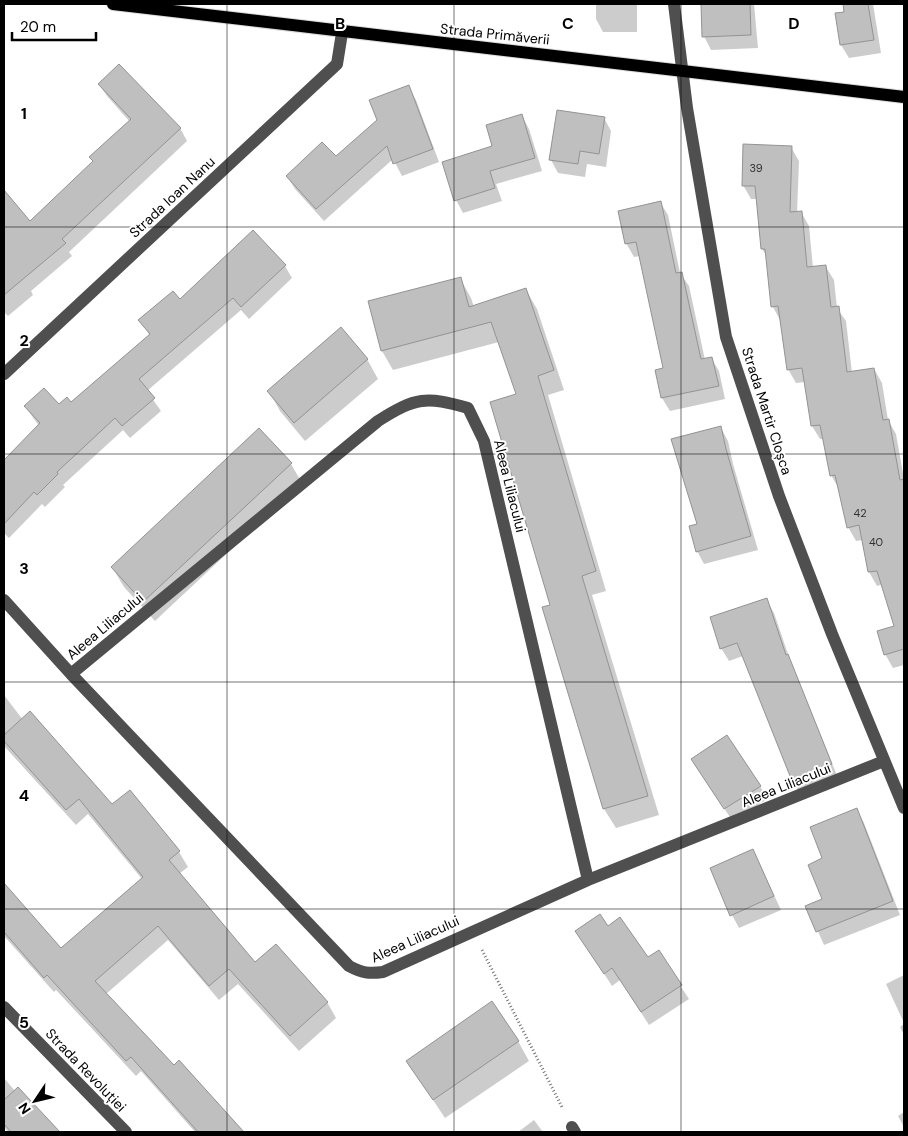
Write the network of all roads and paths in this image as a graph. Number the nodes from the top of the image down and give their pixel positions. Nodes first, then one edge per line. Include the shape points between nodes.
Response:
1 (113, 4) edge
2 (674, 4) edge
3 (342, 33) junction
4 (683, 70) junction
5 (904, 97) edge
6 (4, 374) edge
7 (4, 600) edge
8 (71, 674) junction
9 (884, 761) junction
10 (904, 808) edge
11 (588, 880) junction
12 (472, 930) junction
13 (4, 1007) edge
14 (573, 1130) edge
15 (126, 1132) edge

1 - 3 main road, Strada Primăverii
2 - 4 street, Strada Martir Cloșca
3 - 4 main road, Strada Primăverii
3 - 6 street, Strada Ioan Nanu via 337,64
4 - 5 main road, Strada Primăverii
4 - 9 street, Strada Martir Cloșca via 726,336 780,496
7 - 8 street, Aleea Liliacului
8 - 11 street, Aleea Liliacului via 378,421 404,404 436,399 468,408 484,441
8 - 12 street, Aleea Liliacului via 349,966 371,974 383,972
9 - 10 street, Strada Martir Cloșca
9 - 11 street, Aleea Liliacului
11 - 12 street, Aleea Liliacului
12 - 14 path
13 - 15 street, Strada Revoluției

